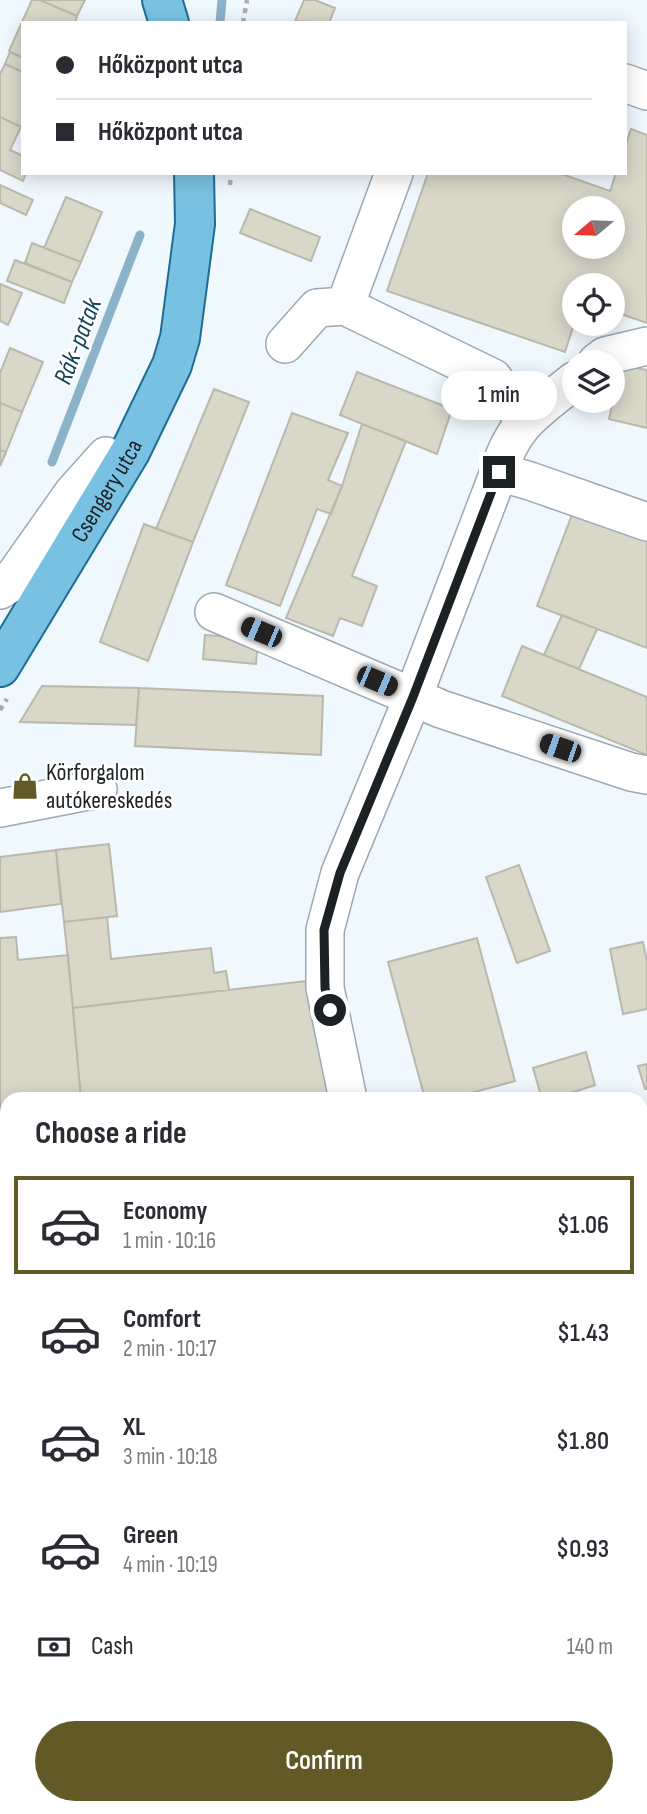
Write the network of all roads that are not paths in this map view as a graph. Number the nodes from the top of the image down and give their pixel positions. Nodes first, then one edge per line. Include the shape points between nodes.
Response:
1 (162, 0) edge
2 (168, 21) edge
3 (627, 84) edge
4 (647, 91) edge
5 (194, 175) edge
6 (393, 175) edge
7 (185, 301) junction
8 (345, 306) junction
9 (285, 344) dead end
10 (647, 346) edge
11 (625, 351) edge
12 (562, 393) edge
13 (510, 447) junction
14 (106, 456) junction
15 (647, 522) edge
16 (0, 590) edge
17 (214, 612) dead end
18 (0, 621) edge
19 (0, 667) edge
20 (413, 697) junction
21 (647, 775) edge
22 (98, 789) dead end
23 (0, 807) edge
24 (347, 1092) edge

1 - 2 main road
3 - 4 street
5 - 7 main road, Csengery utca via 195,224
6 - 8 street
7 - 14 main road, Csengery utca via 150,382
7 - 19 main road, Csengery utca via 172,365 151,411
8 - 9 street via 317,308
8 - 13 street via 494,378
10 - 11 street
12 - 13 street
13 - 15 street via 530,481
13 - 20 street
14 - 16 street
14 - 18 main road, Csengery utca
17 - 20 street
20 - 21 street
20 - 24 street via 340,873 324,930 325,988
22 - 23 street

